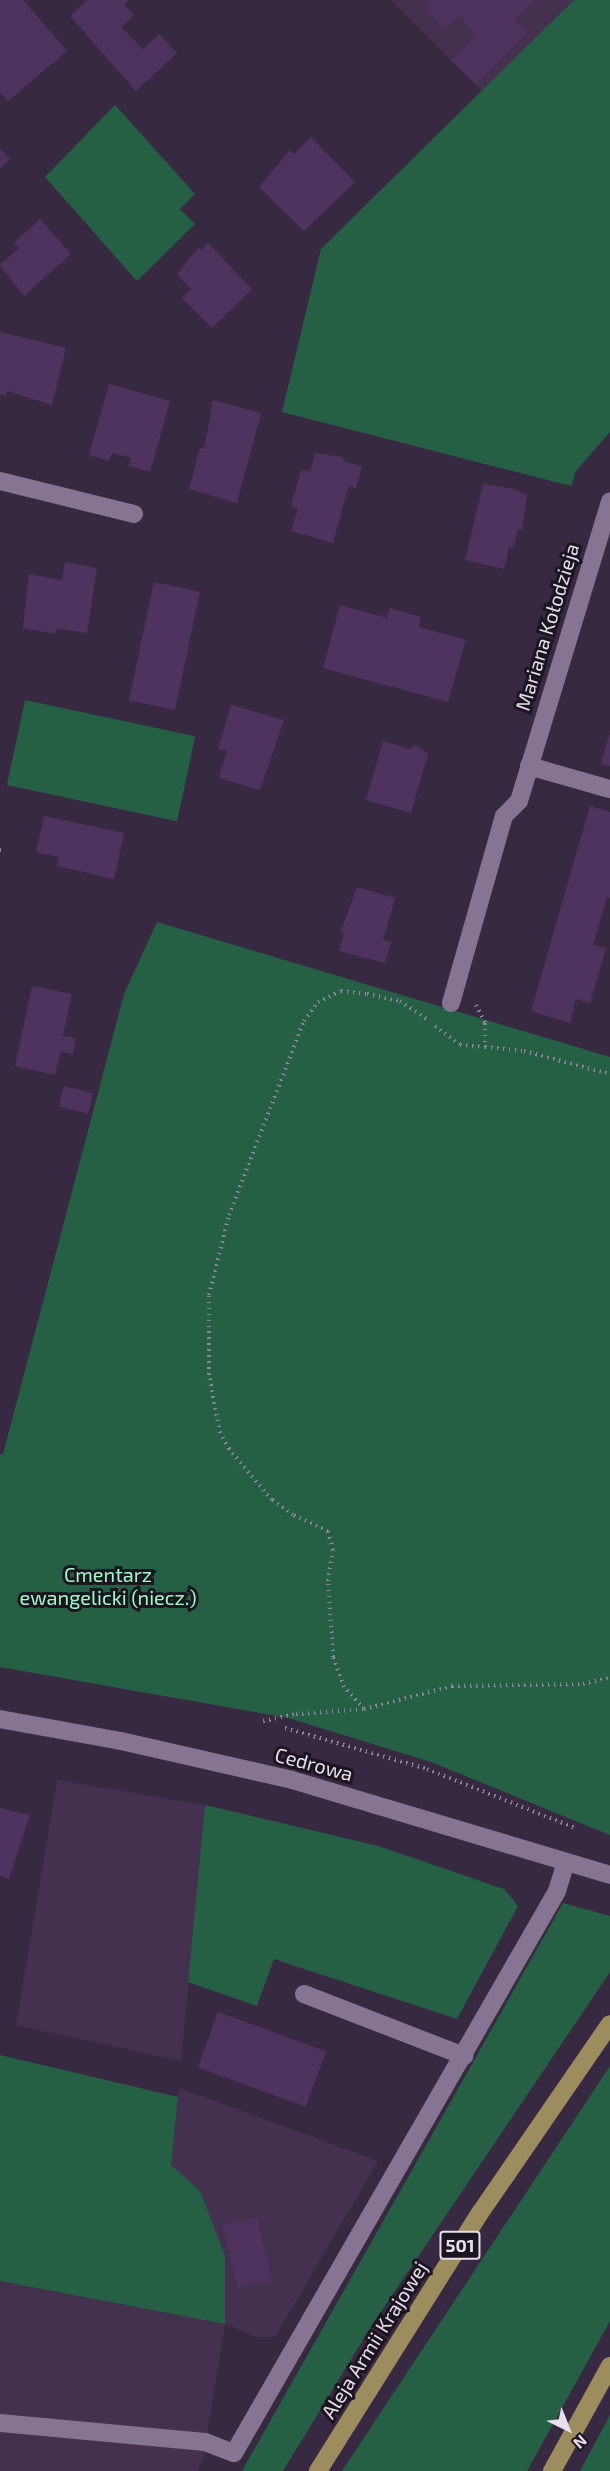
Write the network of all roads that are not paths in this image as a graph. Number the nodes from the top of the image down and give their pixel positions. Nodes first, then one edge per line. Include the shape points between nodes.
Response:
1 (0, 481) edge
2 (610, 502) edge
3 (134, 514) dead end
4 (529, 766) junction
5 (610, 789) edge
6 (453, 995) road end
7 (0, 1719) edge
8 (566, 1862) junction
9 (610, 1875) edge
10 (304, 1994) dead end
11 (610, 2024) edge
12 (464, 2056) junction
13 (610, 2366) edge
14 (0, 2423) edge
15 (318, 2471) edge
16 (552, 2471) edge

1 - 3 street
2 - 4 street, Mariana Kołodzieja
4 - 5 street
4 - 6 street, Mariana Kołodzieja via 519,801 504,816
7 - 8 street, Cedrowa via 121,1741 292,1780
8 - 9 street, Cedrowa
8 - 12 street via 557,1891
10 - 12 street
11 - 15 main road, Aleja Armii Krajowej / 501 via 480,2213
12 - 14 street via 234,2453 205,2442
13 - 16 main road

